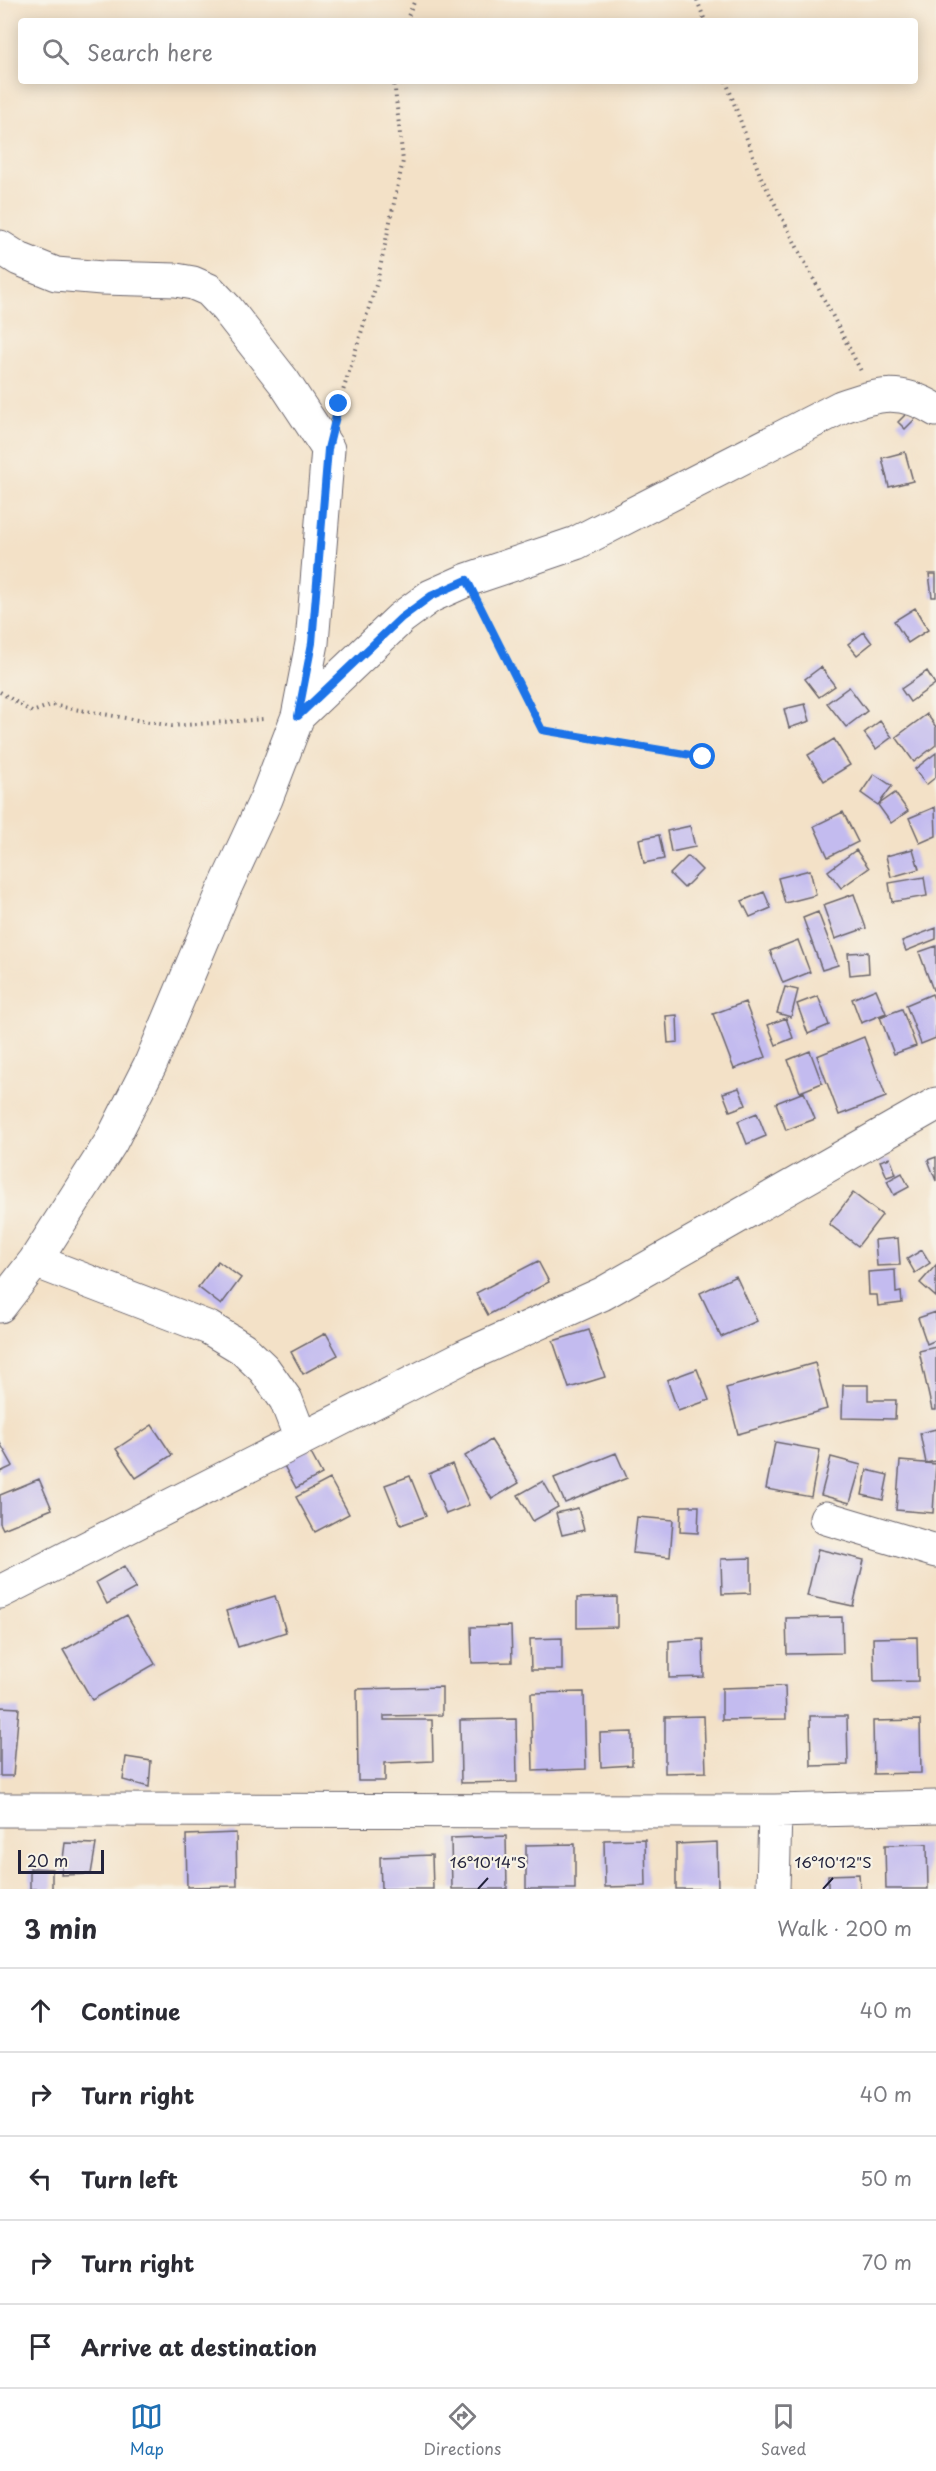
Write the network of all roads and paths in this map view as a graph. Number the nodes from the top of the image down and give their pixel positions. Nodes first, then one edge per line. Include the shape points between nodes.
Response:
1 (415, 0) edge
2 (697, 0) edge
3 (407, 18) edge
4 (704, 18) edge
5 (394, 84) edge
6 (727, 84) edge
7 (0, 247) edge
8 (874, 396) junction
9 (936, 410) edge
10 (328, 449) junction
11 (467, 580) junction
12 (0, 692) edge
13 (298, 716) junction
14 (703, 757) dead end
15 (936, 1104) edge
16 (35, 1261) junction
17 (0, 1306) edge
18 (301, 1439) junction
19 (826, 1518) dead end
20 (936, 1551) edge
21 (0, 1592) edge
22 (936, 1807) edge
23 (0, 1810) edge
24 (775, 1810) junction
25 (773, 1889) edge

1 - 3 path
2 - 4 path
5 - 10 path via 403,161 377,282
6 - 8 path via 760,176
7 - 10 street via 56,274 176,280 209,290 284,382
8 - 9 street via 901,395
8 - 11 street via 841,407 576,543
10 - 13 street via 312,643
11 - 13 street via 431,596 401,618
11 - 14 path via 542,730
12 - 13 path via 32,711 51,705 172,726
13 - 16 street via 151,1063 111,1142
15 - 18 street via 602,1294 463,1357
16 - 17 street
16 - 18 street via 209,1328 242,1348 264,1368 286,1400
18 - 21 street
19 - 20 street
22 - 24 street
23 - 24 street
24 - 25 street

